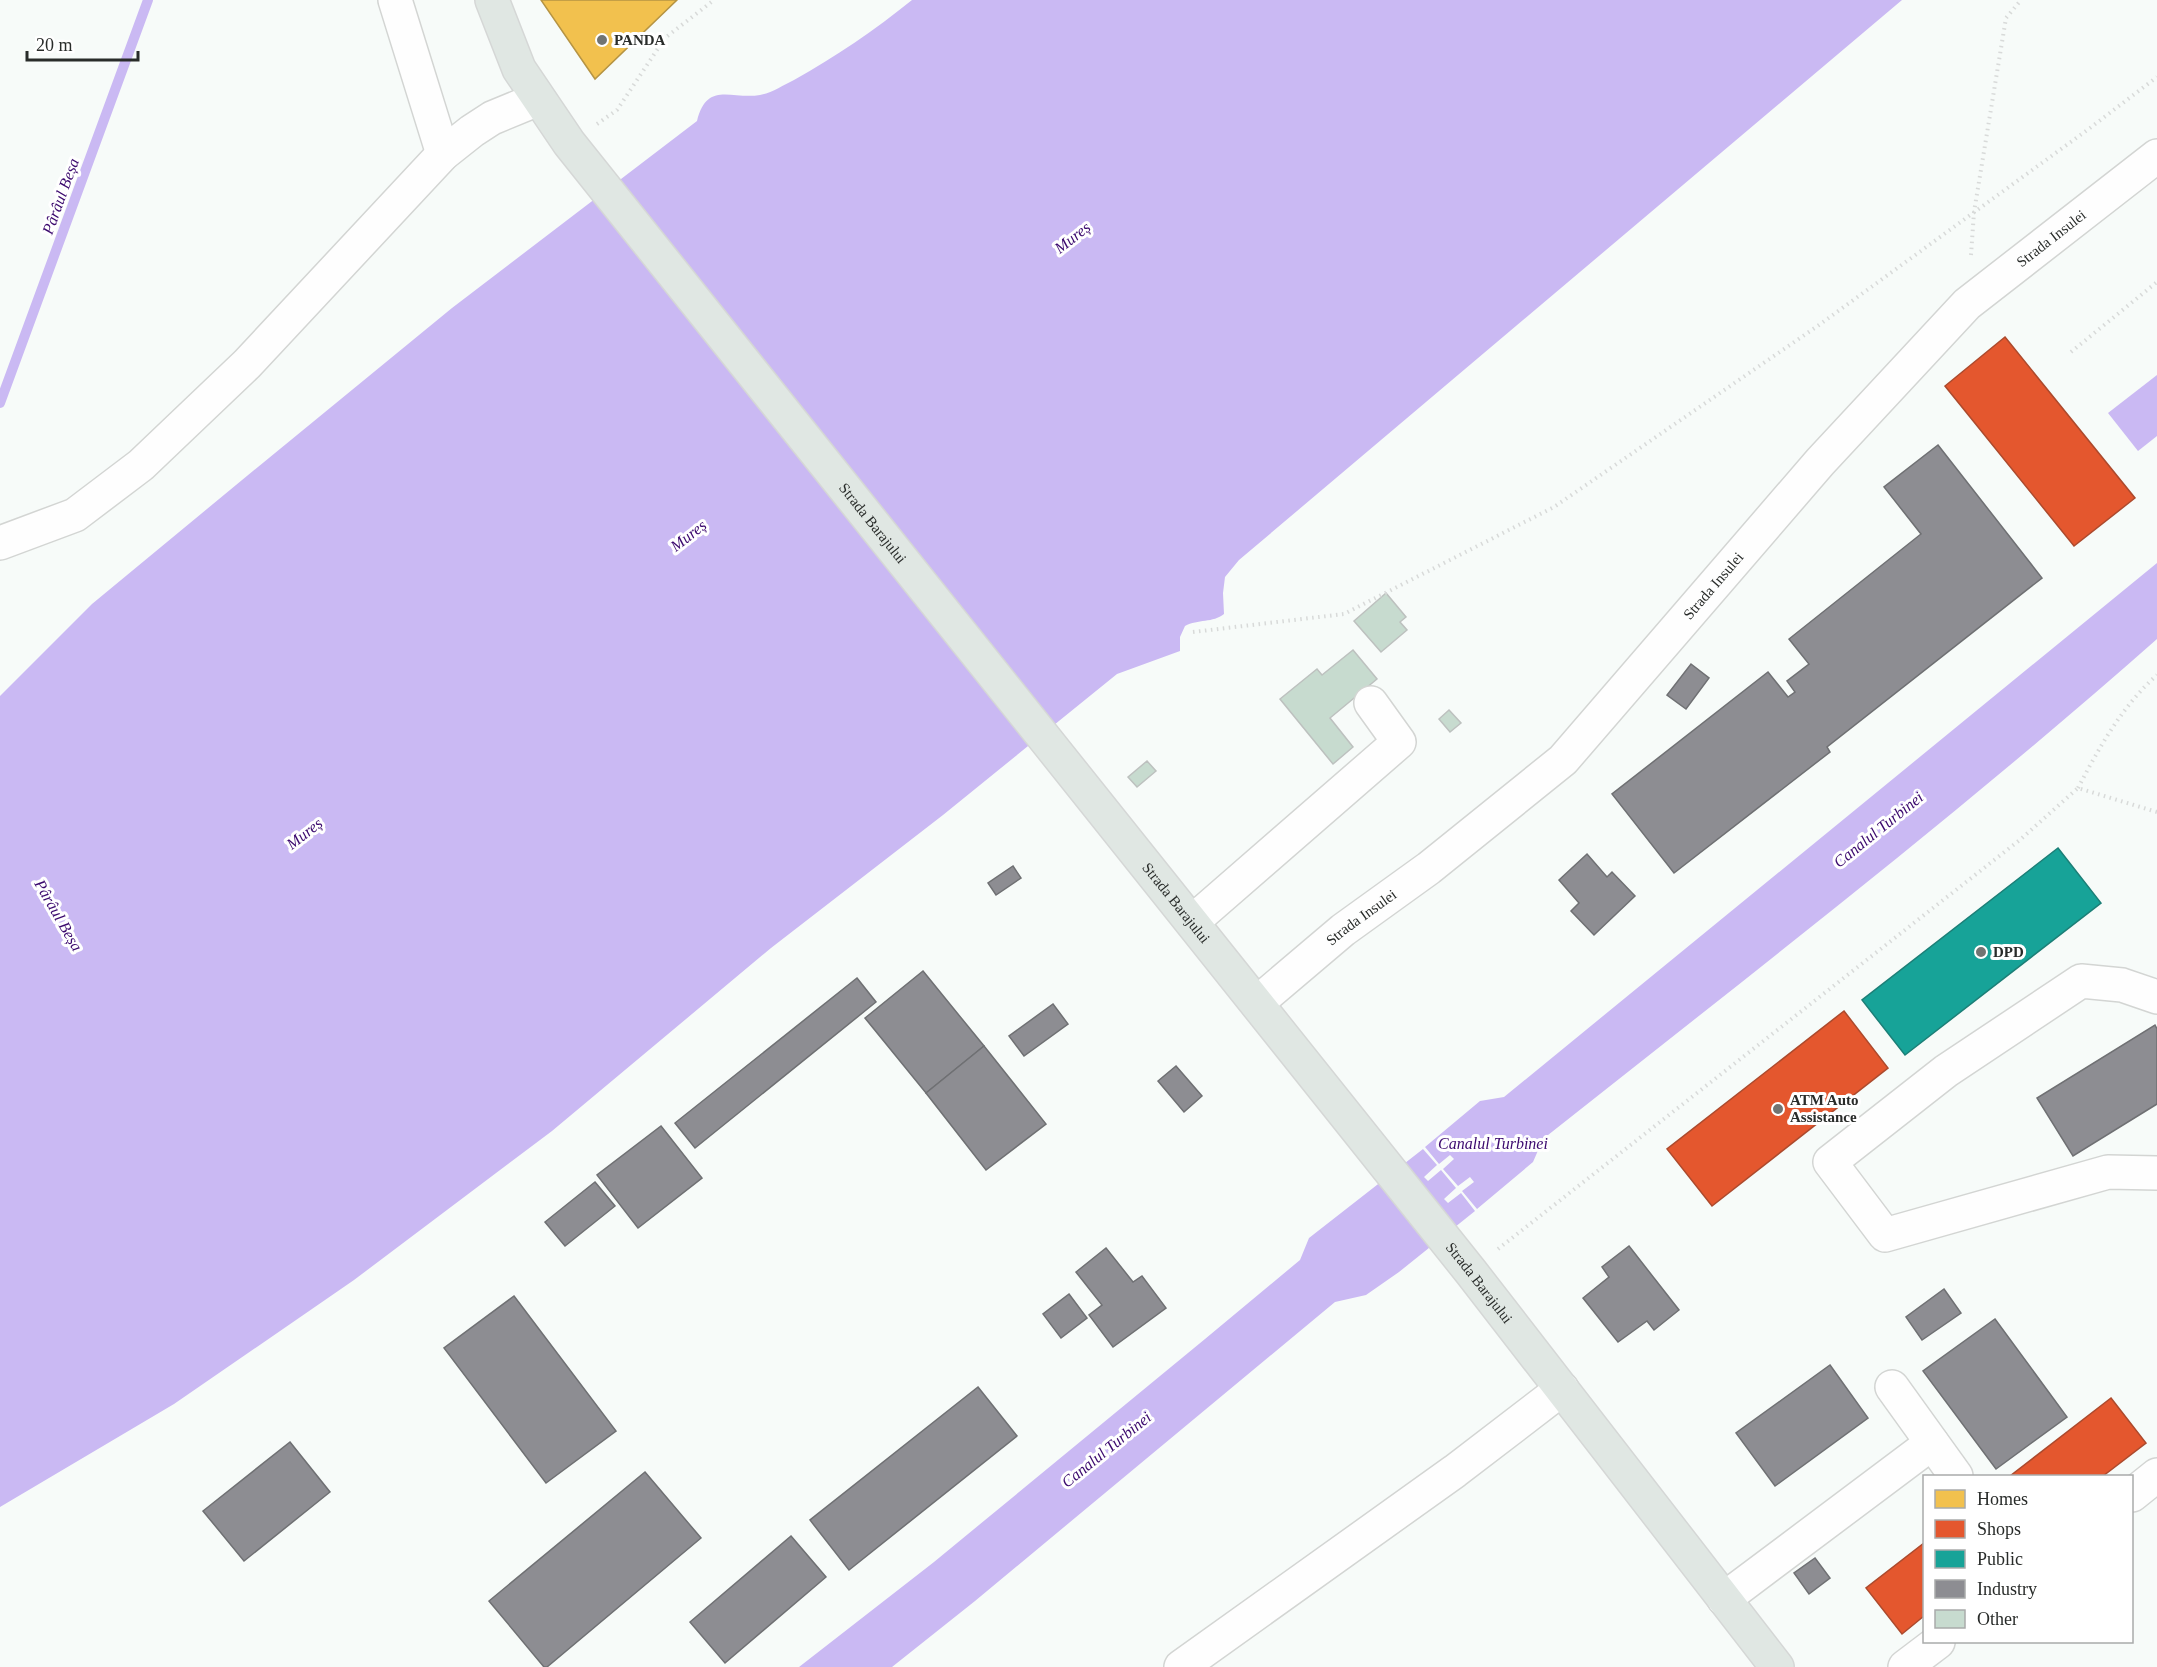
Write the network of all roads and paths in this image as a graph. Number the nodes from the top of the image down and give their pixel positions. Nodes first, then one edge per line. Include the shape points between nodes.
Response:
1 (395, 0) edge
2 (492, 0) edge
3 (714, 0) edge
4 (2021, 0) edge
5 (2157, 77) edge
6 (538, 99) junction
7 (569, 143) junction
8 (443, 154) junction
9 (2157, 156) edge
10 (1974, 212) junction
11 (2157, 282) edge
12 (1967, 304) junction
13 (2071, 352) dead end
14 (11, 539) edge
15 (1193, 632) dead end
16 (2157, 675) edge
17 (1371, 704) dead end
18 (2078, 788) junction
19 (2157, 812) edge
20 (1192, 922) junction
21 (2157, 997) edge
22 (1257, 1003) junction
23 (2157, 1173) edge
24 (1469, 1269) junction
25 (1892, 1388) dead end
26 (1562, 1389) junction
27 (1932, 1443) junction
28 (1955, 1475) edge
29 (2157, 1476) edge
30 (2133, 1494) edge
31 (1724, 1599) junction
32 (1935, 1643) edge
33 (1180, 1667) edge
34 (1777, 1667) edge
35 (1905, 1667) edge

1 - 8 street
2 - 6 main road, Strada Barajului via 519,69
3 - 7 path via 665,38 617,110
4 - 10 path via 2006,18
5 - 10 path
6 - 7 main road, Strada Barajului
6 - 8 street via 492,118
7 - 20 main road, Strada Barajului
8 - 14 street via 247,364 141,465 75,515
9 - 12 street, Strada Insulei
10 - 12 path
10 - 15 path via 1819,325 1554,507 1344,614
11 - 13 path
12 - 22 street, Strada Insulei via 1820,462 1563,760 1429,868 1343,930
16 - 18 path via 2143,687 2101,744
17 - 20 street via 1399,742
18 - 19 path
18 - 24 path via 2021,839
20 - 22 main road, Strada Barajului
21 - 23 street via 2122,986 2080,981 1946,1071 1830,1162 1885,1235 2108,1172
22 - 24 main road, Strada Barajului
24 - 26 main road, Strada Barajului
25 - 27 street
26 - 31 main road, Strada Barajului
26 - 33 street via 1455,1471
27 - 28 street
27 - 31 street
29 - 30 street
31 - 34 main road, Strada Barajului
32 - 35 street

